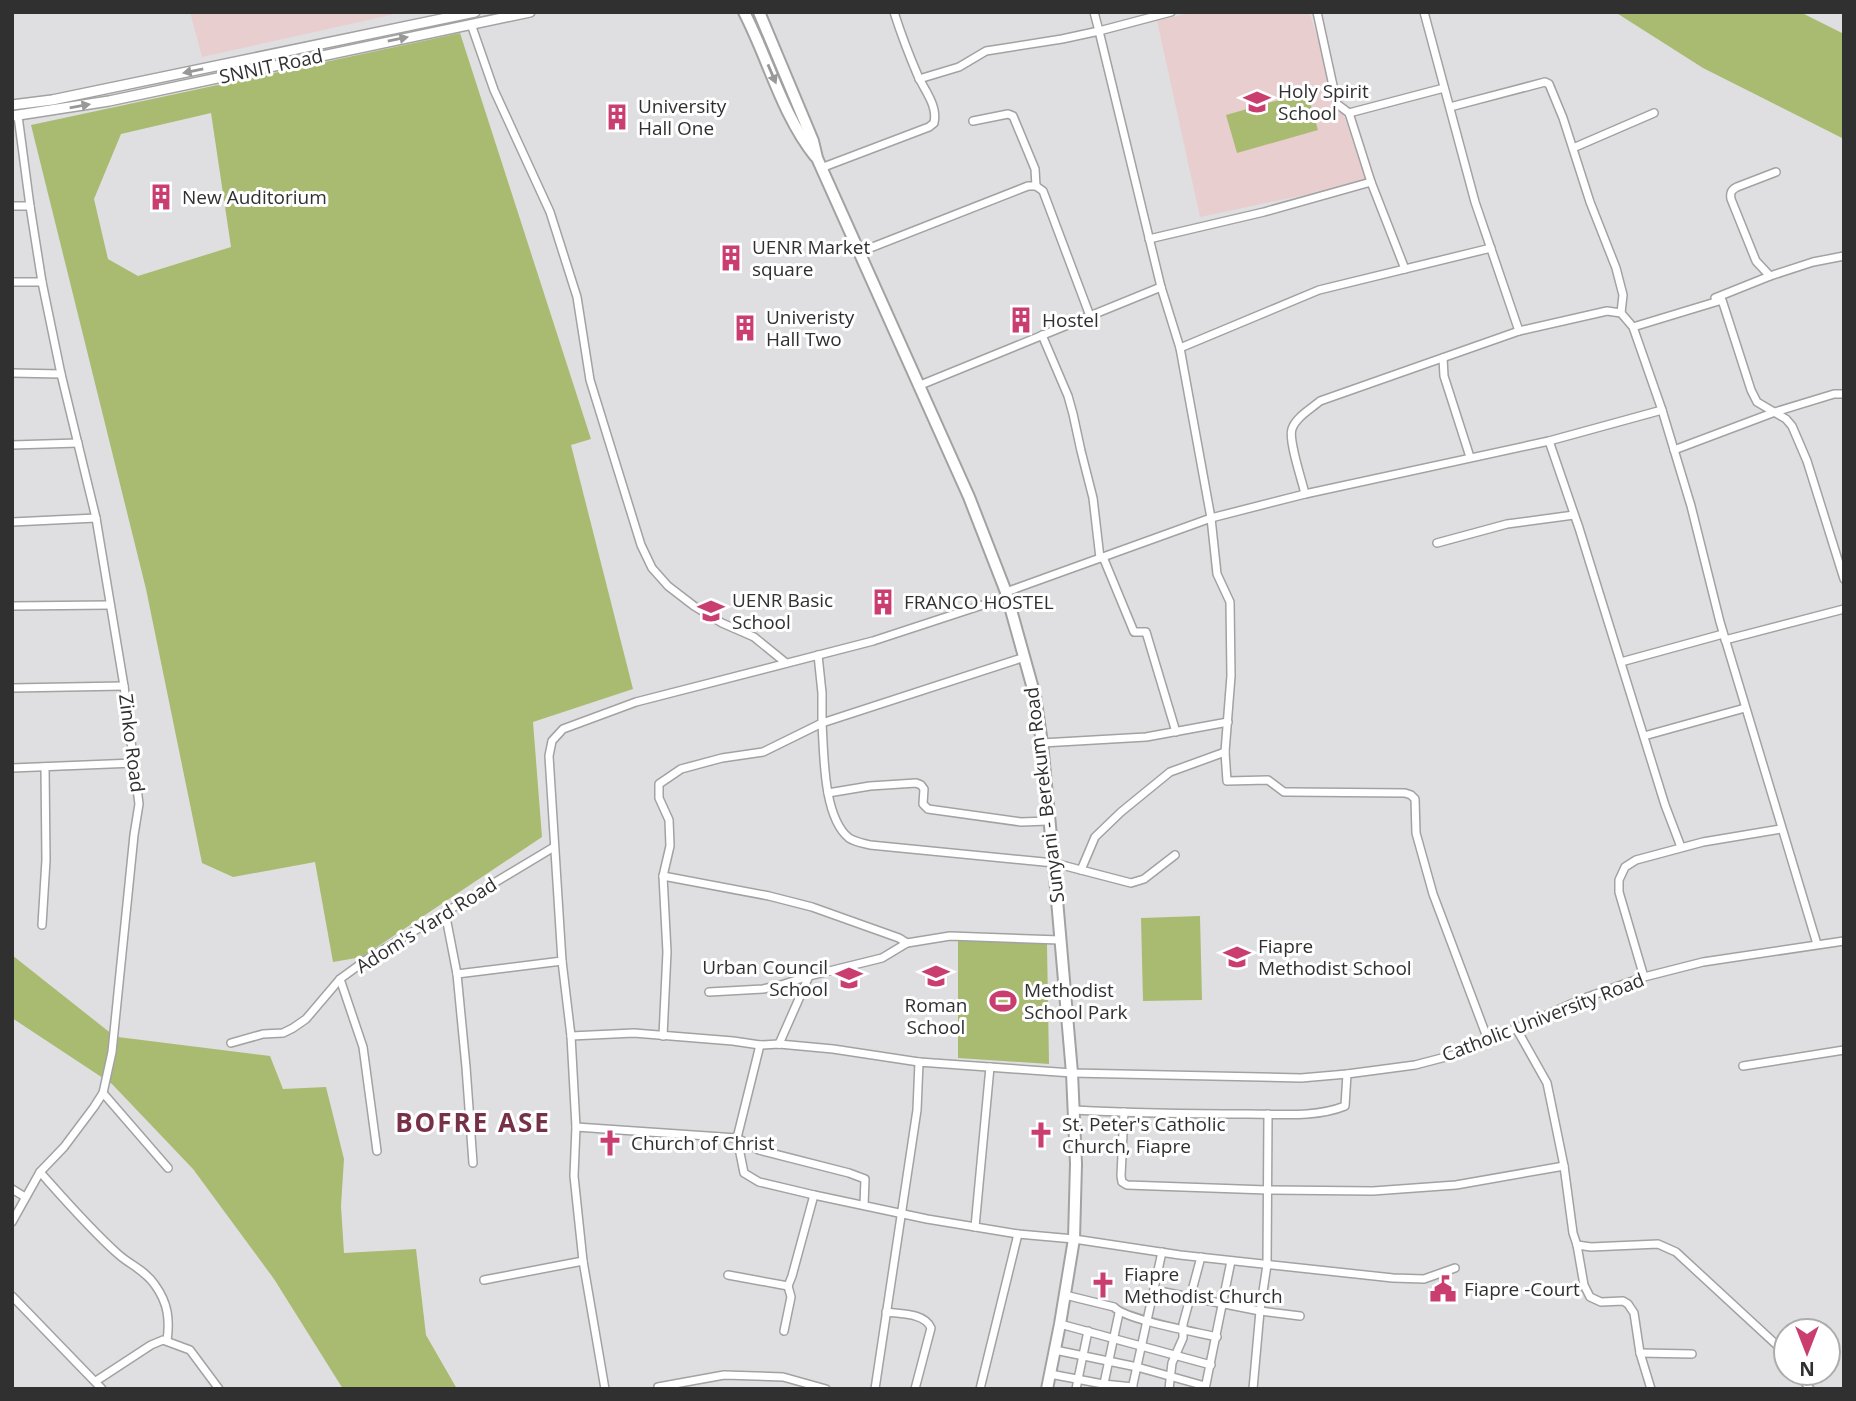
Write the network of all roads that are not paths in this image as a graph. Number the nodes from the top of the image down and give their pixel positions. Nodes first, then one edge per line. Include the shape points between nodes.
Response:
1 (475, 12) edge
2 (530, 12) edge
3 (744, 12) edge
4 (759, 12) edge
5 (894, 12) edge
6 (1094, 12) edge
7 (1171, 12) edge
8 (1317, 12) edge
9 (1424, 12) edge
10 (471, 24) junction
11 (1099, 31) junction
12 (355, 37) junction
13 (341, 46) junction
14 (358, 48) junction
15 (919, 79) junction
16 (1444, 88) junction
17 (12, 105) edge
18 (1450, 107) junction
19 (1349, 113) junction
20 (1654, 113) dead end
21 (15, 116) edge
22 (973, 121) dead end
23 (1573, 148) junction
24 (819, 163) junction
25 (1776, 172) dead end
26 (1371, 182) junction
27 (1036, 186) junction
28 (12, 206) edge
29 (30, 206) junction
30 (1149, 239) junction
31 (1490, 248) junction
32 (860, 252) junction
33 (1844, 256) edge
34 (1405, 269) junction
35 (1770, 276) junction
36 (12, 282) edge
37 (42, 282) junction
38 (1161, 287) junction
39 (1621, 313) junction
40 (1090, 316) junction
41 (1633, 327) junction
42 (1519, 331) junction
43 (1042, 335) junction
44 (1180, 348) junction
45 (1443, 358) junction
46 (12, 373) edge
47 (61, 373) junction
48 (918, 386) junction
49 (1844, 394) edge
50 (1662, 410) junction
51 (1775, 412) junction
52 (1549, 441) junction
53 (78, 443) junction
54 (12, 445) edge
55 (1674, 450) junction
56 (1469, 457) junction
57 (1305, 494) junction
58 (1574, 515) junction
59 (96, 518) junction
60 (1211, 518) junction
61 (12, 522) edge
62 (1437, 543) dead end
63 (1101, 558) junction
64 (1844, 579) edge
65 (1006, 595) junction
66 (110, 605) junction
67 (12, 606) edge
68 (1844, 609) edge
69 (1724, 637) junction
70 (818, 655) junction
71 (1025, 657) junction
72 (1621, 662) junction
73 (786, 663) junction
74 (124, 686) junction
75 (12, 688) edge
76 (1745, 708) junction
77 (1228, 722) junction
78 (822, 723) junction
79 (1176, 732) junction
80 (1644, 736) junction
81 (1042, 743) junction
82 (1225, 752) junction
83 (134, 763) junction
84 (45, 767) junction
85 (12, 768) edge
86 (828, 793) junction
87 (1048, 821) junction
88 (1782, 830) junction
89 (554, 847) junction
90 (1681, 847) junction
91 (1175, 855) dead end
92 (1054, 863) junction
93 (1081, 870) junction
94 (663, 876) junction
95 (445, 912) junction
96 (42, 925) dead end
97 (1060, 940) junction
98 (1844, 941) edge
99 (907, 943) junction
100 (1817, 944) junction
101 (562, 961) junction
102 (457, 974) junction
103 (809, 976) junction
104 (1644, 977) junction
105 (340, 979) junction
106 (709, 992) dead end
107 (1516, 1028) junction
108 (571, 1036) junction
109 (663, 1036) junction
110 (1488, 1040) junction
111 (231, 1043) dead end
112 (779, 1044) junction
113 (760, 1045) junction
114 (1844, 1050) edge
115 (919, 1062) junction
116 (1743, 1066) dead end
117 (990, 1067) junction
118 (1072, 1073) junction
119 (1347, 1074) junction
120 (103, 1093) junction
121 (1074, 1110) junction
122 (1124, 1112) junction
123 (1268, 1114) junction
124 (576, 1126) junction
125 (737, 1138) junction
126 (377, 1151) dead end
127 (472, 1163) dead end
128 (1564, 1166) junction
129 (167, 1168) dead end
130 (40, 1172) junction
131 (12, 1189) edge
132 (1267, 1190) junction
133 (814, 1195) junction
134 (25, 1197) junction
135 (864, 1205) junction
136 (901, 1213) junction
137 (12, 1222) edge
138 (975, 1227) junction
139 (1018, 1234) junction
140 (1074, 1239) junction
141 (1577, 1245) junction
142 (1162, 1252) junction
143 (1201, 1257) junction
144 (583, 1261) junction
145 (1231, 1261) junction
146 (1267, 1265) junction
147 (1455, 1268) dead end
148 (728, 1275) dead end
149 (484, 1280) dead end
150 (788, 1286) junction
151 (1154, 1290) junction
152 (1065, 1295) junction
153 (12, 1296) edge
154 (1190, 1297) junction
155 (1224, 1303) junction
156 (1260, 1311) junction
157 (886, 1312) junction
158 (1119, 1313) junction
159 (1300, 1316) dead end
160 (1147, 1321) junction
161 (1060, 1324) junction
162 (1183, 1329) junction
163 (784, 1331) dead end
164 (1088, 1331) junction
165 (1217, 1337) junction
166 (1115, 1339) junction
167 (167, 1341) junction
168 (1772, 1341) edge
169 (1142, 1346) junction
170 (1055, 1350) junction
171 (1640, 1353) junction
172 (1692, 1354) dead end
173 (1175, 1355) junction
174 (1083, 1356) junction
175 (1109, 1361) junction
176 (1211, 1364) junction
177 (1137, 1367) junction
178 (1050, 1374) junction
179 (1171, 1377) junction
180 (1078, 1379) junction
181 (96, 1381) junction
182 (1104, 1387) edge
183 (1205, 1387) edge
184 (657, 1388) edge
185 (1133, 1388) edge
186 (102, 1389) edge
187 (219, 1389) edge
188 (605, 1389) edge
189 (825, 1389) edge
190 (875, 1389) edge
191 (915, 1389) edge
192 (981, 1389) edge
193 (1046, 1389) edge
194 (1076, 1389) edge
195 (1169, 1389) edge
196 (1254, 1389) edge
197 (1651, 1389) edge

1 - 12 street, SNNIT Road
2 - 10 street, SNNIT Road
3 -> 24 main road, Sunyani - Berekum Road via 788,110
4 - 24 main road, Sunyani - Berekum Road
5 - 15 street
6 - 11 street
7 - 11 street
8 - 19 street via 1337,104
9 - 16 street
14 -> 10 street, SNNIT Road
10 - 73 street via 550,212 577,297 590,380 640,545 668,586 722,623 754,637
11 - 15 street via 986,51 959,67
11 - 30 street
12 - 13 street, SNNIT Road
12 - 14 street
13 - 14 street, SNNIT Road
13 -> 17 street, SNNIT Road
21 -> 13 street, SNNIT Road via 109,101
15 - 24 street via 932,105 934,123
16 - 18 street
16 - 19 street
18 - 23 street via 1545,82
18 - 31 street
19 - 26 street
20 - 23 street
21 - 29 street, Zinko Road
22 - 27 street via 1013,116 1035,169
23 - 39 street via 1616,268 1623,295
24 - 32 main road, Sunyani - Berekum Road
25 - 35 street via 1737,187 1731,194 1756,261
26 - 30 street
26 - 34 street
27 - 32 street
27 - 40 street via 1043,191
28 - 29 street
29 - 37 street, Zinko Road
30 - 38 street
31 - 34 street
31 - 42 street
32 - 48 main road, Sunyani - Berekum Road
33 - 35 street
34 - 44 street via 1319,290
35 - 41 street
36 - 37 street
37 - 47 street, Zinko Road
38 - 40 street
38 - 44 street
39 - 41 street
39 - 42 street via 1592,313
40 - 43 street
41 - 50 street
41 - 51 street via 1722,300 1751,390 1758,402
42 - 45 street
43 - 48 street
43 - 63 street via 1071,405 1093,498
44 - 60 street
45 - 56 street via 1444,376
45 - 57 street via 1320,401 1297,420 1292,441
46 - 47 street
47 - 53 street, Zinko Road
48 - 65 main road, Sunyani - Berekum Road via 969,497
49 - 51 street
50 - 52 street
50 - 55 street
51 - 55 street
51 - 64 street via 1793,426
52 - 56 street
52 - 58 street
53 - 54 street
53 - 59 street, Zinko Road
55 - 69 street
56 - 57 street
57 - 60 street
58 - 62 street via 1507,524
58 - 72 street
59 - 61 street
59 - 66 street, Zinko Road
60 - 63 street
60 - 77 street via 1217,574 1230,602
63 - 65 street
63 - 79 street via 1133,632 1146,632
65 - 70 street
65 - 71 main road, Sunyani - Berekum Road
66 - 67 street
66 - 74 street, Zinko Road
68 - 69 street
69 - 72 street
69 - 76 street
70 - 73 street
70 - 78 street
71 - 78 street
71 - 81 main road, Sunyani - Berekum Road
72 - 80 street
73 - 89 street via 636,702 563,729 552,741 549,756
74 - 75 street
74 - 83 street, Zinko Road
76 - 80 street
76 - 88 street
77 - 79 street
77 - 82 street
78 - 86 street
78 - 94 street via 763,752 681,769 659,784 659,798 669,820 670,846
79 - 81 street
80 - 90 street
81 - 87 main road, Sunyani - Berekum Road
82 - 93 street via 1170,772 1121,812 1095,837
82 - 110 street via 1227,781 1268,780 1289,792 1405,793 1415,799 1416,833 1433,894
83 - 84 street
83 - 120 street, Zinko Road via 139,804 112,1052
84 - 85 street
84 - 96 street
86 - 87 street via 916,783 924,789 923,804 928,809 1021,822
86 - 92 street via 839,827 851,840
87 - 92 main road, Sunyani - Berekum Road
88 - 90 street
88 - 100 street
89 - 95 street, Adom's Yard Road
89 - 101 street
90 - 104 street via 1636,860 1625,867 1619,880
91 - 93 street via 1144,879 1131,883
92 - 93 street
92 - 97 main road, Sunyani - Berekum Road
94 - 99 street via 812,907
94 - 109 street via 667,952
95 - 102 street
95 - 105 street, Adom's Yard Road
97 - 99 street via 950,936
97 - 118 main road, Sunyani - Berekum Road
98 - 100 street, Catholic University Road
99 - 103 street via 882,958
100 - 104 street, Catholic University Road via 1703,962
101 - 102 street
101 - 108 street
102 - 127 street
103 - 106 street via 763,989
103 - 112 street
104 - 107 street, Catholic University Road
105 - 111 street, Adom's Yard Road via 293,1028
105 - 126 street via 363,1047
107 - 110 street, Catholic University Road
107 - 128 street via 1547,1083
108 - 109 street, Catholic University Road
108 - 124 street
109 - 113 street, Catholic University Road
110 - 119 street, Catholic University Road via 1416,1065
112 - 113 street, Catholic University Road
112 - 115 street, Catholic University Road
113 - 125 street
114 - 116 street
115 - 117 street, Catholic University Road
115 - 136 street via 917,1110
117 - 118 street, Catholic University Road
117 - 138 street
118 - 119 street, Catholic University Road via 1301,1078
118 - 121 main road, Sunyani - Berekum Road
119 - 123 street via 1345,1106 1308,1114
120 - 129 street
120 - 130 street, Zinko Road
121 - 122 street
121 - 140 main road, Sunyani - Berekum Road
122 - 123 street
122 - 132 street via 1122,1182 1127,1185
123 - 132 street
124 - 125 street
124 - 144 street via 574,1175
125 - 133 street via 744,1173 759,1182
125 - 135 street via 759,1150 865,1179
128 - 132 street via 1427,1188
128 - 141 street
130 - 134 street, Zinko Road
130 - 167 street via 120,1257 154,1283 168,1310
131 - 134 street
132 - 146 street
133 - 135 street
133 - 150 street
134 - 137 street, Zinko Road
135 - 136 street
136 - 138 street
136 - 157 street
138 - 139 street
139 - 140 street
139 - 192 street
140 - 142 street
140 - 152 main road, Sunyani - Berekum Road
141 - 168 street via 1658,1244 1676,1252
141 - 171 street via 1590,1297 1628,1304 1634,1313
142 - 143 street
142 - 151 street
143 - 145 street
143 - 154 street
144 - 149 street
144 - 188 street
145 - 146 street
145 - 155 street
146 - 147 street via 1403,1279 1424,1279
146 - 156 street
148 - 150 street
150 - 163 street via 791,1297
151 - 154 street
151 - 160 street
152 - 158 street via 1114,1307
152 - 161 main road, Sunyani - Berekum Road
153 - 181 street
154 - 155 street
154 - 162 street
155 - 156 street
155 - 165 street
156 - 159 street
156 - 196 street
157 - 190 street
157 - 191 street via 924,1318 931,1328
158 - 160 street
158 - 166 street
160 - 162 street
160 - 169 street
161 - 164 street
161 - 170 main road, Sunyani - Berekum Road
162 - 165 street
162 - 173 street
164 - 166 street
164 - 174 street
165 - 176 street
166 - 169 street
166 - 175 street
167 - 181 street via 151,1345
167 - 187 street via 190,1350
169 - 173 street
169 - 177 street
170 - 174 street
170 - 178 main road, Sunyani - Berekum Road
171 - 172 street
171 - 197 street
173 - 176 street
173 - 179 street
174 - 175 street
174 - 180 street
175 - 177 street
175 - 182 street
176 - 183 street
177 - 179 street
177 - 185 street
178 - 180 street
178 - 193 main road, Sunyani - Berekum Road
179 - 183 street
179 - 195 street
180 - 182 street
180 - 194 street
181 - 186 street
182 - 185 street
184 - 189 street via 724,1374 783,1377

